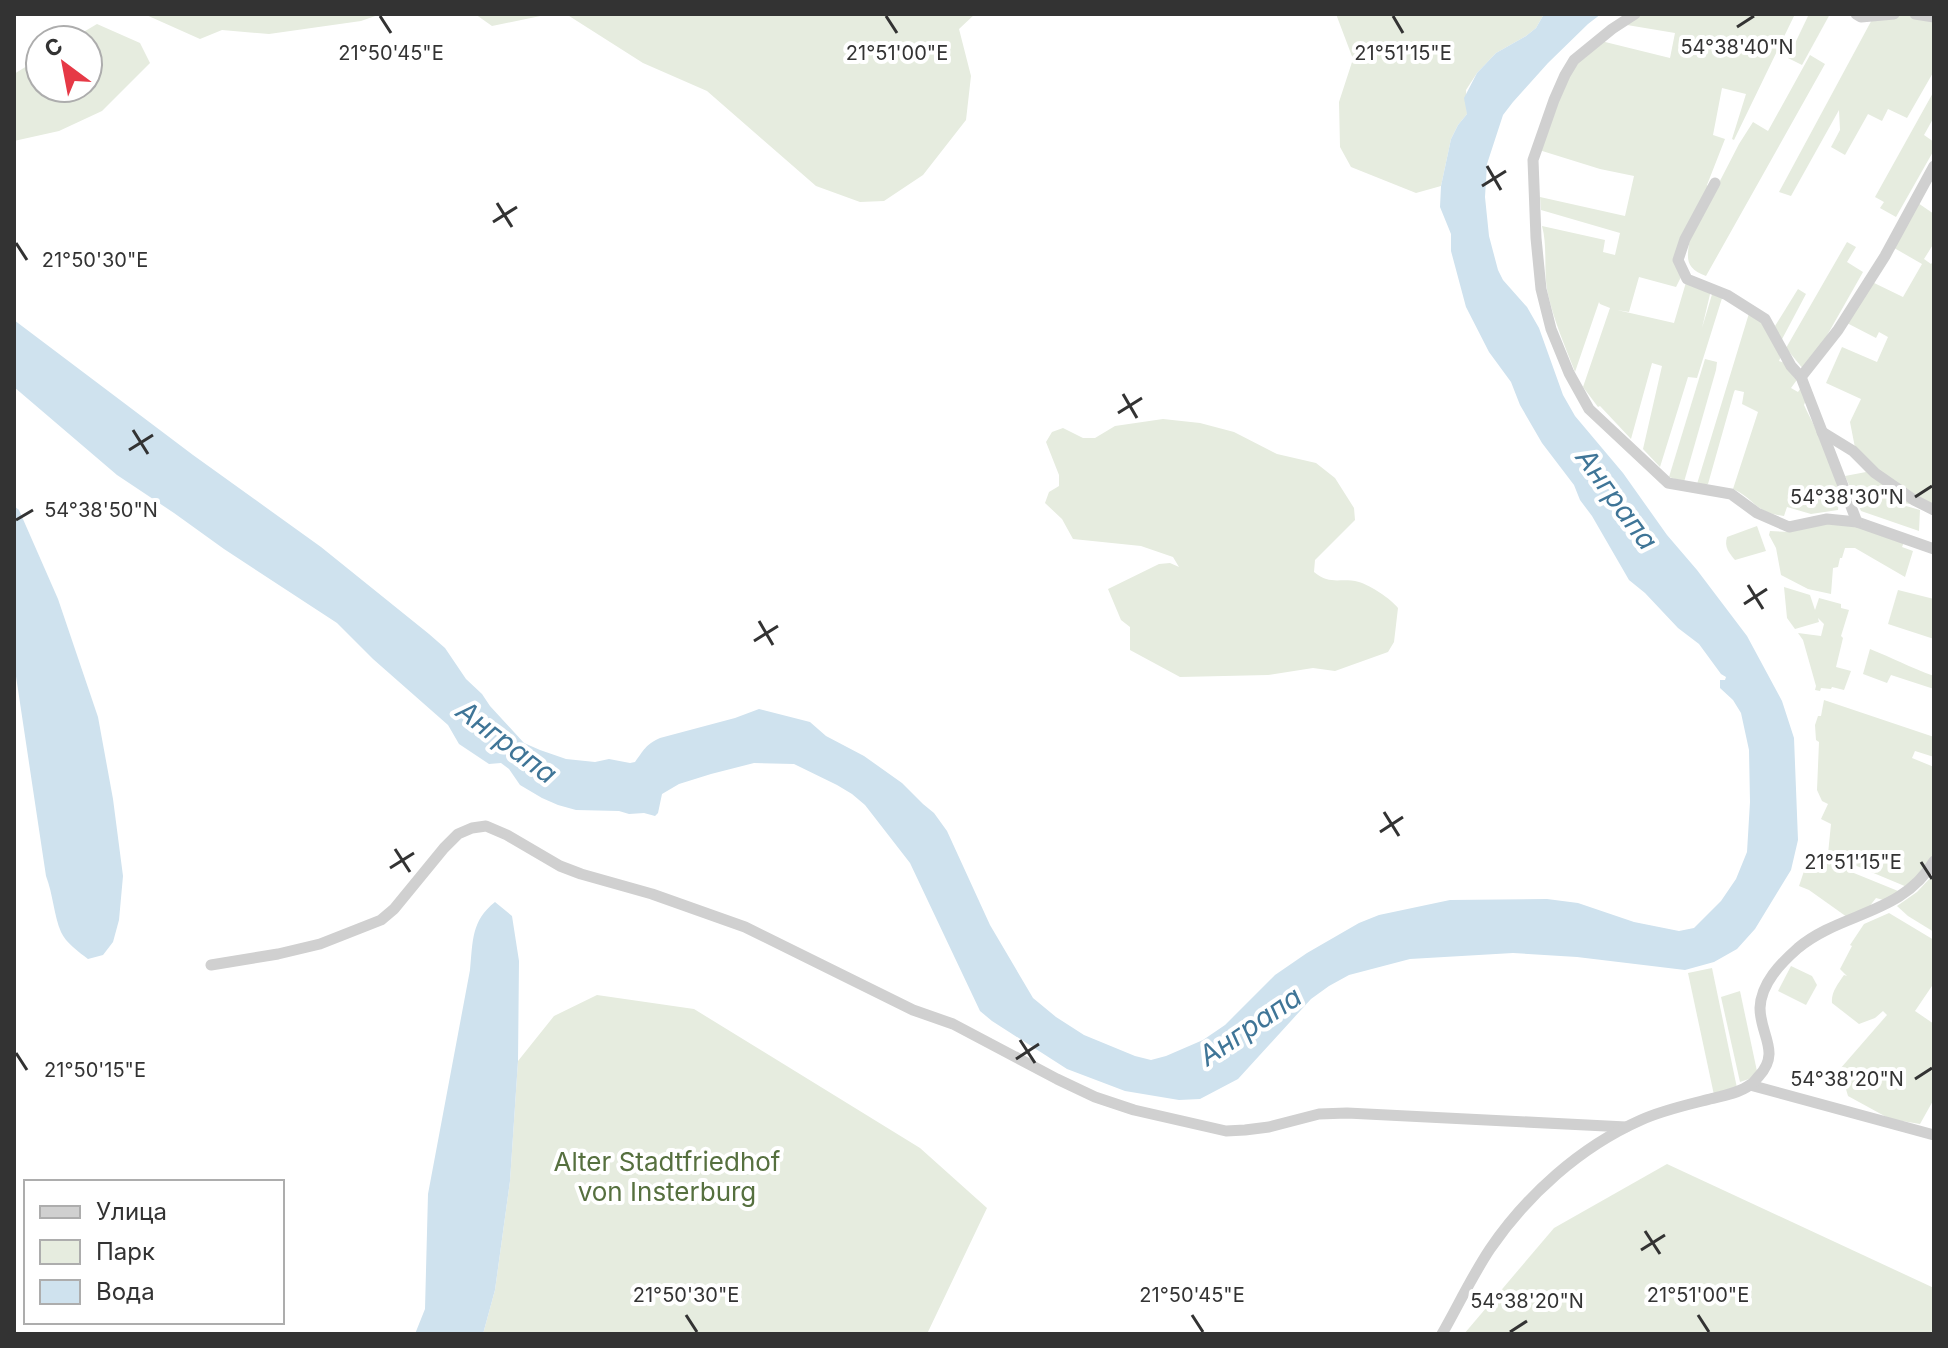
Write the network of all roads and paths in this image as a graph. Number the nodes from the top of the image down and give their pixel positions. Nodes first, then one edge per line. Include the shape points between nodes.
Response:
1 (1635, 14) edge
2 (1856, 14) edge
3 (1894, 14) edge
4 (1915, 14) edge
5 (1934, 17) edge
6 (1934, 166) edge
7 (1715, 183) dead end
8 (1801, 377) junction
9 (1822, 432) junction
10 (1934, 510) edge
11 (1857, 522) junction
12 (1934, 549) edge
13 (1934, 861) edge
14 (211, 965) dead end
15 (1750, 1085) junction
16 (1626, 1127) junction
17 (1934, 1135) edge
18 (1442, 1334) edge

1 - 11 street via 1574,60 1533,160 1541,289 1569,373 1589,409 1668,483 1731,494 1789,527 1827,519
2 - 3 street
4 - 5 street
6 - 8 street via 1885,256
7 - 8 street via 1678,260 1687,279 1727,295 1765,319
8 - 9 street
9 - 10 street
9 - 11 street
11 - 12 street
13 - 15 street via 1894,900 1826,929 1775,971 1760,1007 1770,1052 1766,1068
14 - 16 street via 320,944 381,920 458,834 486,826 560,866 745,927 1095,1097 1134,1110 1226,1131 1347,1113
15 - 16 street
15 - 17 street
16 - 18 street via 1570,1164 1531,1199 1490,1249

